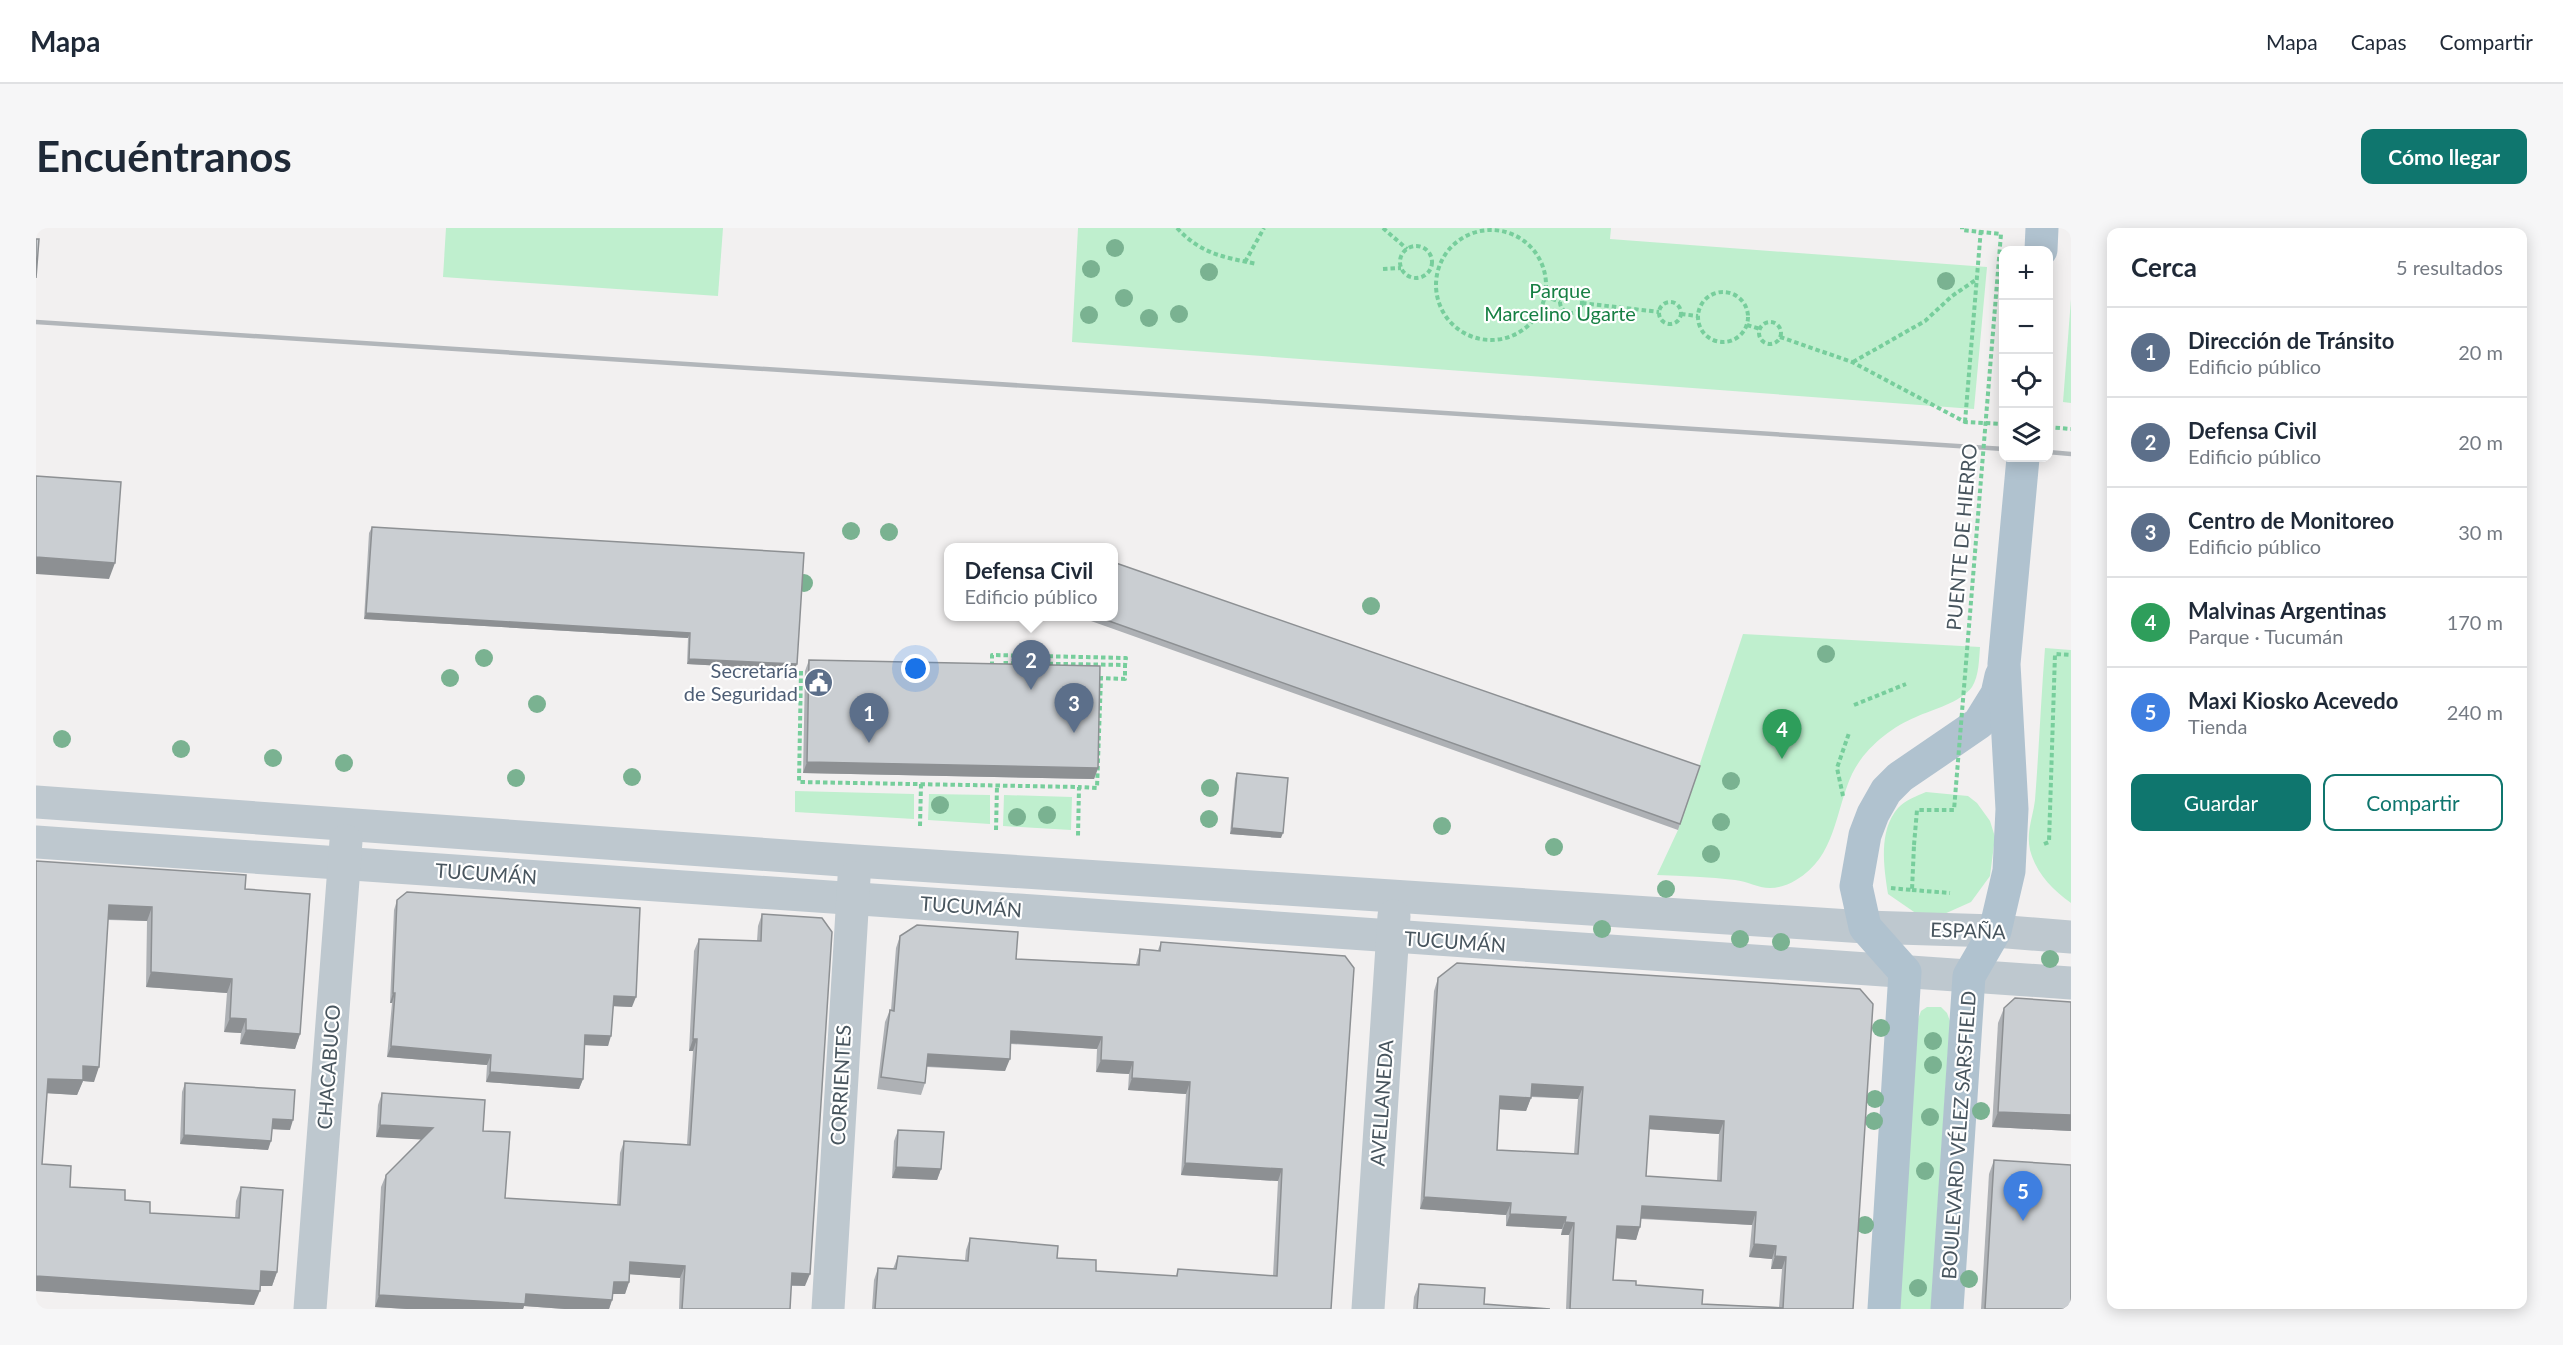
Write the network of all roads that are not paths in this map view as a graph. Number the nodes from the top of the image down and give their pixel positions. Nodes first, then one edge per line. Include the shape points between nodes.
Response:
1 (2023, 462) edge
2 (2004, 664) junction
3 (36, 802) edge
4 (348, 824) junction
5 (36, 842) edge
6 (855, 861) junction
7 (344, 864) junction
8 (1395, 896) junction
9 (852, 898) junction
10 (1865, 927) junction
11 (1995, 931) junction
12 (2071, 937) edge
13 (1393, 938) junction
14 (1905, 972) junction
15 (1969, 976) junction
16 (2071, 983) edge
17 (310, 1309) edge
18 (828, 1309) edge
19 (1368, 1309) edge
20 (1884, 1309) edge
21 (1947, 1309) edge

1 - 2 main road
2 - 10 main road via 1996,694 1979,723 1900,777 1886,791 1873,814 1856,886
2 - 11 main road, BOULEVARD VÉLEZ SARSFIELD via 2012,809 2009,871
3 - 4 street, TUCUMÁN
4 - 6 street, TUCUMÁN
4 - 7 street, CHACABUCO
5 - 7 street, TUCUMÁN
6 - 8 street, TUCUMÁN
6 - 9 street, CORRIENTES
7 - 9 street, TUCUMÁN
7 - 17 street, CHACABUCO
8 - 10 street, TUCUMÁN
8 - 13 street, AVELLANEDA
9 - 13 street, TUCUMÁN
9 - 18 street, CORRIENTES
10 - 11 street, ESPAÑA
10 - 14 main road
11 - 12 street, ESPAÑA
11 - 15 main road, BOULEVARD VÉLEZ SARSFIELD
13 - 14 street, TUCUMÁN
13 - 19 street, AVELLANEDA
14 - 15 street
14 - 20 main road
15 - 16 street
15 - 21 main road, BOULEVARD VÉLEZ SARSFIELD

